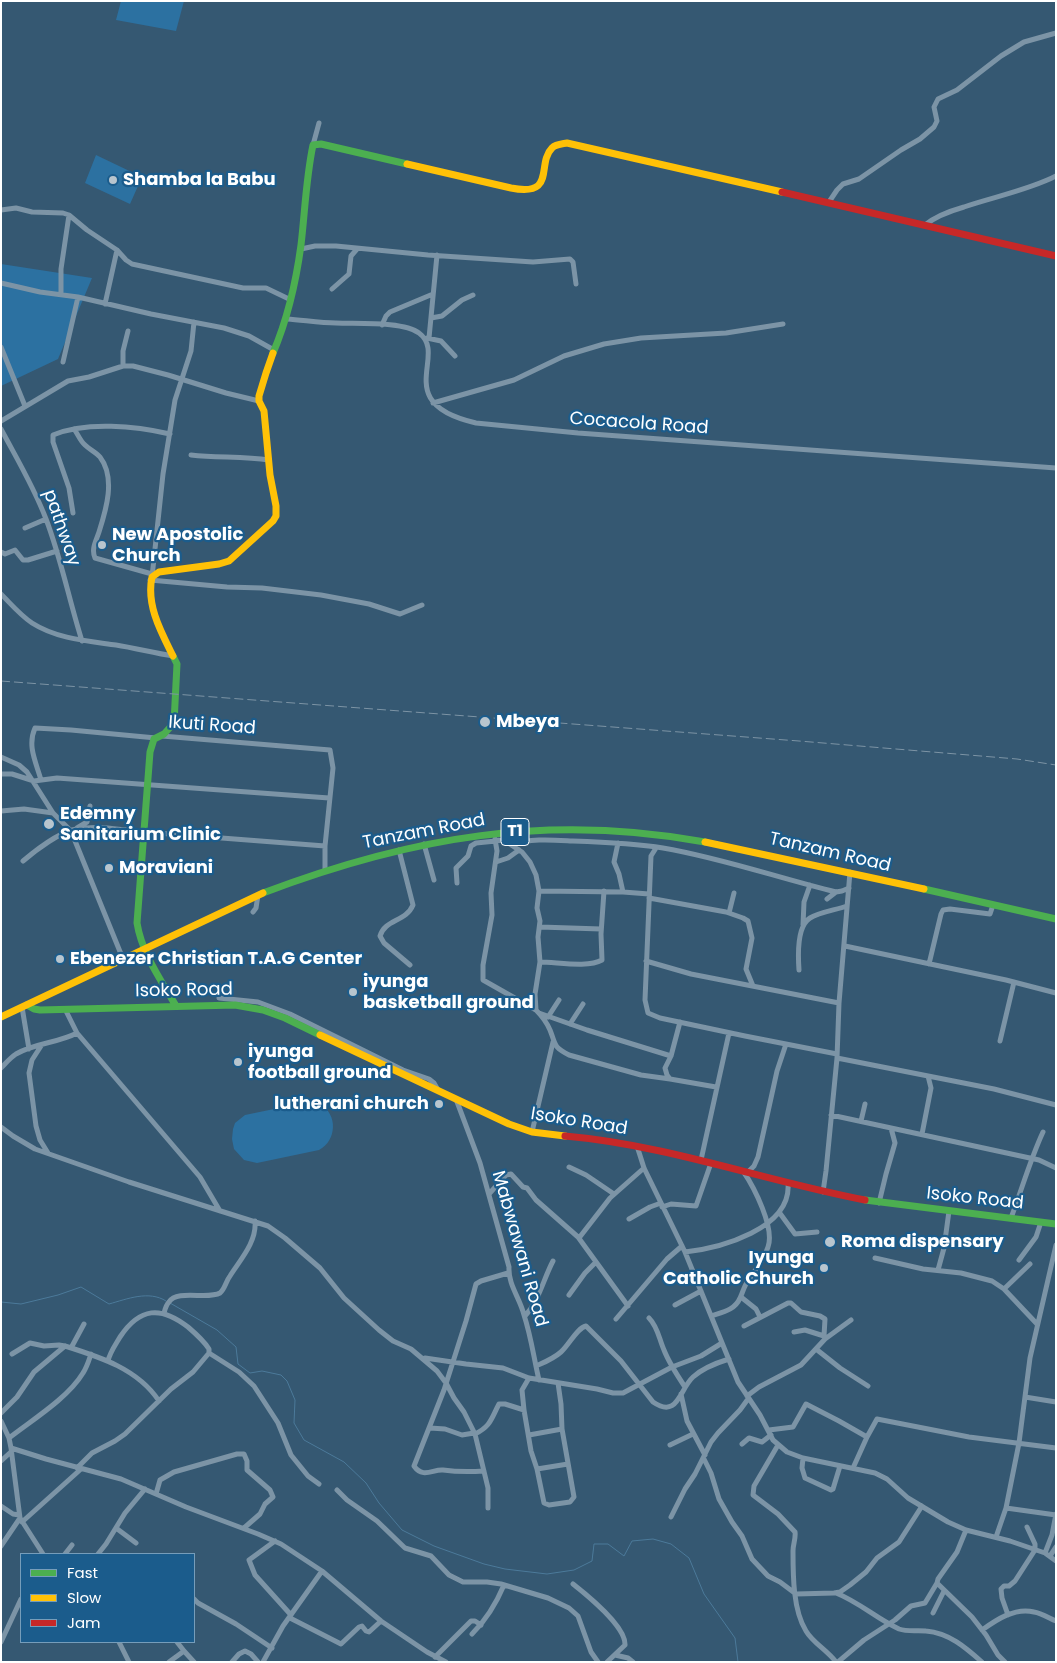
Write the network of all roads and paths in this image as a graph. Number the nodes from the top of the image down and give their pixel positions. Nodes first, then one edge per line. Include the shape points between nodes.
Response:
1 (1056, 33) edge
2 (319, 123) dead end
3 (313, 145) junction
4 (1056, 176) edge
5 (829, 202) junction
6 (1, 210) edge
7 (69, 215) junction
8 (925, 224) junction
9 (301, 248) junction
10 (358, 248) junction
11 (116, 250) junction
12 (437, 255) junction
13 (1056, 256) edge
14 (1, 283) edge
15 (576, 284) dead end
16 (332, 289) dead end
17 (61, 294) junction
18 (433, 294) junction
19 (473, 295) dead end
20 (78, 297) junction
21 (291, 300) junction
22 (105, 304) junction
23 (431, 318) junction
24 (287, 319) junction
25 (194, 322) junction
26 (783, 324) dead end
27 (382, 325) junction
28 (128, 331) dead end
29 (426, 338) junction
30 (1, 347) edge
31 (274, 350) junction
32 (455, 356) dead end
33 (63, 362) dead end
34 (123, 366) junction
35 (182, 379) junction
36 (259, 401) junction
37 (433, 403) junction
38 (25, 406) junction
39 (1, 421) edge
40 (1, 429) edge
41 (74, 429) junction
42 (170, 434) junction
43 (191, 455) dead end
44 (269, 460) junction
45 (1056, 468) edge
46 (73, 513) dead end
47 (46, 519) junction
48 (25, 528) dead end
49 (57, 551) junction
50 (1, 552) edge
51 (151, 577) junction
52 (1, 594) edge
53 (422, 605) dead end
54 (82, 641) junction
55 (173, 656) junction
56 (174, 723) junction
57 (159, 737) junction
58 (176, 737) junction
59 (1, 757) edge
60 (1, 774) edge
61 (41, 780) junction
62 (34, 781) junction
63 (147, 786) junction
64 (329, 798) junction
65 (90, 806) dead end
66 (1, 811) edge
67 (53, 813) junction
68 (73, 830) junction
69 (144, 832) junction
70 (490, 833) junction
71 (496, 840) junction
72 (618, 843) junction
73 (424, 844) junction
74 (512, 845) junction
75 (325, 846) junction
76 (646, 847) junction
77 (656, 848) junction
78 (399, 849) junction
79 (519, 850) junction
80 (651, 856) junction
81 (23, 860) dead end
82 (496, 862) junction
83 (325, 870) junction
84 (850, 872) junction
85 (434, 880) dead end
86 (457, 883) dead end
87 (810, 885) junction
88 (849, 888) junction
89 (539, 891) junction
90 (604, 892) junction
91 (622, 892) junction
92 (836, 892) junction
93 (734, 893) dead end
94 (258, 895) junction
95 (649, 896) junction
96 (827, 899) dead end
97 (993, 904) junction
98 (847, 906) junction
99 (253, 912) dead end
100 (729, 913) junction
101 (1056, 919) edge
102 (804, 925) junction
103 (540, 928) junction
104 (601, 929) junction
105 (844, 946) junction
106 (144, 949) junction
107 (123, 959) junction
108 (646, 961) junction
109 (540, 962) junction
110 (929, 964) junction
111 (410, 965) dead end
112 (799, 970) dead end
113 (1014, 982) junction
114 (752, 986) junction
115 (1056, 993) edge
116 (219, 998) dead end
117 (559, 1000) dead end
118 (839, 1003) junction
119 (583, 1004) dead end
120 (24, 1006) junction
121 (176, 1006) junction
122 (65, 1009) junction
123 (538, 1011) junction
124 (1, 1017) edge
125 (548, 1017) junction
126 (680, 1022) junction
127 (570, 1024) junction
128 (77, 1032) junction
129 (729, 1033) junction
130 (1000, 1041) dead end
131 (553, 1042) junction
132 (786, 1044) junction
133 (41, 1046) junction
134 (29, 1049) junction
135 (671, 1056) junction
136 (837, 1056) junction
137 (1, 1068) edge
138 (928, 1076) junction
139 (670, 1079) junction
140 (942, 1079) junction
141 (716, 1087) junction
142 (931, 1088) junction
143 (438, 1090) junction
144 (456, 1098) junction
145 (865, 1104) dead end
146 (1056, 1105) edge
147 (831, 1115) junction
148 (860, 1121) junction
149 (1, 1127) edge
150 (891, 1128) junction
151 (532, 1132) junction
152 (1043, 1132) dead end
153 (922, 1134) junction
154 (637, 1146) junction
155 (48, 1153) junction
156 (1031, 1159) junction
157 (701, 1160) junction
158 (711, 1163) junction
159 (569, 1167) dead end
160 (644, 1168) junction
161 (1056, 1168) edge
162 (745, 1172) junction
163 (788, 1184) junction
164 (823, 1192) junction
165 (489, 1194) junction
166 (614, 1194) junction
167 (879, 1203) junction
168 (662, 1205) junction
169 (220, 1211) junction
170 (949, 1211) junction
171 (779, 1212) junction
172 (629, 1218) dead end
173 (1011, 1218) junction
174 (255, 1222) junction
175 (1041, 1222) junction
176 (767, 1223) junction
177 (1056, 1224) edge
178 (817, 1232) dead end
179 (579, 1238) junction
180 (1056, 1245) edge
181 (682, 1246) junction
182 (685, 1252) junction
183 (875, 1258) dead end
184 (1019, 1260) dead end
185 (553, 1261) dead end
186 (596, 1262) junction
187 (1030, 1264) dead end
188 (938, 1270) junction
189 (508, 1273) junction
190 (1004, 1289) junction
191 (701, 1291) junction
192 (569, 1295) dead end
193 (741, 1297) junction
194 (675, 1305) dead end
195 (628, 1306) junction
196 (165, 1310) junction
197 (525, 1316) junction
198 (711, 1316) junction
199 (760, 1317) junction
200 (649, 1318) dead end
201 (616, 1319) dead end
202 (851, 1320) dead end
203 (84, 1324) dead end
204 (1037, 1324) junction
205 (744, 1326) dead end
206 (794, 1332) dead end
207 (824, 1338) junction
208 (722, 1343) junction
209 (68, 1347) junction
210 (816, 1349) junction
211 (209, 1353) junction
212 (12, 1354) dead end
213 (91, 1354) junction
214 (423, 1357) junction
215 (729, 1359) junction
216 (108, 1361) junction
217 (454, 1362) junction
218 (536, 1366) junction
219 (672, 1368) junction
220 (529, 1378) junction
221 (539, 1380) junction
222 (446, 1383) junction
223 (558, 1383) junction
224 (640, 1384) junction
225 (868, 1386) dead end
226 (685, 1387) junction
227 (681, 1394) junction
228 (748, 1397) junction
229 (1025, 1397) junction
230 (159, 1402) junction
231 (1056, 1402) edge
232 (524, 1410) junction
233 (1, 1413) edge
234 (1, 1421) edge
235 (430, 1428) junction
236 (562, 1429) junction
237 (474, 1433) junction
238 (770, 1433) junction
239 (693, 1434) junction
240 (529, 1435) junction
241 (867, 1437) junction
242 (9, 1438) junction
243 (1019, 1443) junction
244 (742, 1444) dead end
245 (670, 1445) dead end
246 (778, 1445) junction
247 (1056, 1448) edge
248 (12, 1450) junction
249 (704, 1457) junction
250 (804, 1458) junction
251 (1, 1461) edge
252 (568, 1464) junction
253 (840, 1466) junction
254 (537, 1468) junction
255 (852, 1468) junction
256 (79, 1469) junction
257 (484, 1472) junction
258 (319, 1484) dead end
259 (145, 1489) junction
260 (337, 1490) dead end
261 (156, 1494) junction
262 (1, 1506) edge
263 (922, 1506) junction
264 (488, 1508) dead end
265 (1006, 1508) junction
266 (1056, 1515) edge
267 (670, 1517) dead end
268 (20, 1518) junction
269 (1027, 1527) dead end
270 (116, 1528) junction
271 (244, 1528) junction
272 (966, 1530) junction
273 (996, 1536) junction
274 (275, 1541) junction
275 (136, 1543) dead end
276 (2, 1544) edge
277 (72, 1545) dead end
278 (1056, 1547) edge
279 (1035, 1550) junction
280 (41, 1553) edge
281 (66, 1553) edge
282 (99, 1553) edge
283 (1047, 1555) junction
284 (1056, 1561) edge
285 (322, 1570) junction
286 (937, 1583) junction
287 (573, 1584) dead end
288 (504, 1585) junction
289 (944, 1591) junction
290 (835, 1593) junction
291 (796, 1594) junction
292 (20, 1600) edge
293 (195, 1600) edge
294 (933, 1613) dead end
295 (1008, 1615) junction
296 (290, 1617) junction
297 (381, 1621) junction
298 (1056, 1622) edge
299 (890, 1624) junction
300 (481, 1625) junction
301 (982, 1630) junction
302 (472, 1634) dead end
303 (1, 1642) edge
304 (120, 1643) edge
305 (178, 1643) edge
306 (272, 1648) junction
307 (184, 1651) junction
308 (615, 1654) junction
309 (435, 1658) junction
310 (129, 1662) edge
311 (169, 1662) edge
312 (194, 1662) edge
313 (232, 1662) edge
314 (258, 1662) edge
315 (264, 1662) edge
316 (446, 1662) edge
317 (598, 1662) edge
318 (606, 1662) edge
319 (633, 1662) edge
320 (837, 1662) edge
321 (982, 1662) edge
322 (1005, 1662) edge

1 - 5 street via 1024,42 957,90 938,99 934,106 937,121 934,127 859,179 843,184
2 - 3 street
3 - 5 main road via 321,144 525,189 541,183 551,148 567,143
3 - 9 main road via 307,174
4 - 8 street via 1040,184 951,211
5 - 8 main road
6 - 7 street via 16,208
7 - 11 street
7 - 17 street via 61,269
8 - 13 main road
9 - 10 street
9 - 21 main road
10 - 12 street
10 - 16 street via 351,256 349,274
11 - 21 street via 132,264 148,269 243,288 266,288
11 - 22 street
12 - 15 street via 533,262 570,259 574,262
12 - 18 street
14 - 17 street
17 - 20 street
18 - 23 street
18 - 27 street via 390,312
19 - 23 street via 442,316
20 - 22 street
20 - 33 street
21 - 24 main road
22 - 25 street
23 - 29 street
24 - 27 street
24 - 31 main road
25 - 31 street via 250,336
25 - 35 street via 191,351
26 - 37 street via 726,333 641,338 604,344 564,356 514,380
27 - 29 street via 408,328
28 - 34 street
29 - 32 street via 441,341
29 - 37 street via 426,384
30 - 38 street
31 - 36 main road
34 - 35 street
34 - 38 street via 68,381
35 - 36 street
35 - 42 street
36 - 44 main road via 264,411
37 - 45 street, Cocacola Road via 450,416 488,426
38 - 39 street
40 - 47 street, pathway via 22,464
41 - 42 street via 125,426
41 - 46 street via 55,434 52,438
41 - 51 street via 85,445 100,456 108,474 107,500 93,550 95,558
42 - 51 street
43 - 44 street
44 - 51 main road via 276,506 273,520 229,561 162,571
47 - 48 street
47 - 49 street, pathway
49 - 50 street via 28,560 22,560 15,550 5,554
49 - 54 street, pathway
51 - 53 street via 326,596 400,614
51 - 55 main road via 153,609
52 - 54 street via 32,623
54 - 55 street
55 - 56 main road via 178,672
56 - 57 main road
56 - 58 street
57 - 58 street, Ikuti Road
57 - 61 street via 35,728 32,751
57 - 63 main road, Ikuti Road via 153,741 150,752
58 - 64 street, Ikuti Road via 330,750
59 - 62 street via 19,765
60 - 62 street
61 - 62 street
61 - 63 street via 57,778
62 - 67 street
63 - 64 street
63 - 69 main road, Ikuti Road
64 - 75 street, Ikuti Road
65 - 68 street via 87,822
66 - 67 street via 24,809
67 - 68 street
68 - 69 street
68 - 81 street
68 - 107 street
69 - 75 street
69 - 106 main road, Ikuti Road via 137,923
70 - 71 street
70 - 73 main road, Tanzam Road / T1
70 - 84 main road, Tanzam Road / T1 via 557,830 641,832 718,843
71 - 74 street
71 - 82 street
71 - 86 street via 471,846 468,856 456,868
72 - 74 street via 556,840
72 - 76 street
72 - 91 street via 614,862
73 - 78 main road, Tanzam Road / T1
73 - 85 street
74 - 79 street
75 - 83 street, Ikuti Road
76 - 77 street
76 - 80 street
77 - 80 street
77 - 87 street via 739,865
78 - 83 main road, Tanzam Road / T1
78 - 111 street via 413,905 409,913 385,927 380,936
79 - 82 street
79 - 89 street via 535,872
80 - 95 street
82 - 123 street via 483,980
83 - 94 main road, Tanzam Road / T1
84 - 88 street
84 - 97 main road, Tanzam Road / T1
87 - 92 street
87 - 102 street via 804,902
88 - 92 street
88 - 98 street
89 - 90 street
89 - 103 street
90 - 91 street
90 - 104 street
91 - 95 street
92 - 96 street
93 - 100 street
94 - 99 street
94 - 106 main road, Tanzam Road / T1
95 - 100 street
95 - 108 street
97 - 101 main road, Tanzam Road / T1
97 - 110 street via 990,914 943,910
98 - 102 street via 811,918
98 - 105 street
100 - 114 street via 749,924 752,938 746,969
102 - 112 street via 799,946
103 - 104 street
103 - 109 street
104 - 109 street via 601,962
105 - 110 street
105 - 118 street
106 - 107 main road, Tanzam Road / T1
106 - 121 main road, Ikuti Road
107 - 120 main road, Tanzam Road / T1
108 - 114 street
108 - 126 street via 646,1010 650,1015
109 - 123 street via 535,994
110 - 113 street
113 - 115 street
113 - 130 street
114 - 118 street
116 - 143 street via 258,1002 290,1014 403,1070 429,1079
117 - 125 street
118 - 136 street
119 - 127 street
120 - 122 main road, Isoko Road via 40,1010
120 - 124 main road, Tanzam Road / T1
120 - 134 street
121 - 122 main road, Isoko Road
121 - 143 main road, Isoko Road via 242,1005 263,1010
122 - 128 street
123 - 125 street
123 - 131 street via 550,1030
125 - 127 street
126 - 129 street
126 - 135 street
127 - 135 street
128 - 133 street
128 - 169 street via 197,1173
129 - 132 street
129 - 141 street
131 - 139 street via 560,1050 576,1057 640,1075
131 - 151 street
132 - 136 street
132 - 162 street via 758,1157 754,1166
133 - 134 street
133 - 155 street via 32,1060 29,1073 36,1126
134 - 137 street via 15,1054
135 - 139 street via 665,1068
136 - 138 street
136 - 147 street
138 - 140 street
138 - 142 street
139 - 141 street
140 - 142 street
140 - 146 street
141 - 157 street
142 - 153 street
143 - 144 main road, Isoko Road
144 - 151 main road, Isoko Road
144 - 165 street, Mabwawani Road
145 - 148 street
147 - 148 street
147 - 164 street
148 - 150 street
149 - 155 street via 31,1147
150 - 153 street
150 - 167 street via 895,1143
151 - 154 main road, Isoko Road
152 - 156 street
153 - 156 street
154 - 157 main road, Isoko Road
154 - 160 street
155 - 169 street
156 - 161 street
156 - 173 street
157 - 158 main road, Isoko Road
158 - 162 main road, Isoko Road
158 - 168 street via 696,1206
159 - 166 street
160 - 166 street
160 - 168 street
162 - 163 main road, Isoko Road
162 - 176 street
163 - 164 main road, Isoko Road
163 - 171 street via 788,1195
164 - 167 main road, Isoko Road
165 - 179 street via 510,1174
165 - 189 street, Mabwawani Road
166 - 179 street
167 - 170 main road, Isoko Road
168 - 172 street via 650,1207
168 - 181 street
169 - 174 street
170 - 173 main road, Isoko Road
170 - 188 street
171 - 176 street
171 - 178 street via 795,1234
173 - 175 main road, Isoko Road
174 - 196 street via 255,1231 244,1256 221,1292 169,1300
174 - 214 street via 274,1230 320,1268 344,1298 379,1330
175 - 177 main road, Isoko Road
175 - 184 street via 1036,1237
176 - 182 street via 760,1229 712,1248
176 - 193 street via 769,1247
179 - 186 street
180 - 204 street
181 - 182 street
181 - 195 street
182 - 191 street
183 - 188 street
185 - 197 street via 533,1307
186 - 192 street
186 - 195 street
187 - 190 street
188 - 190 street via 984,1278
189 - 197 street, Mabwawani Road
189 - 217 street via 476,1284
190 - 204 street
191 - 194 street
191 - 198 street
193 - 198 street via 734,1307
193 - 199 street via 756,1309
195 - 201 street
196 - 211 street via 193,1332 208,1347
196 - 216 street via 144,1315 131,1324 116,1343
197 - 218 street, Mabwawani Road
198 - 208 street
199 - 205 street
199 - 207 street via 791,1303 801,1312 825,1318
200 - 219 street via 655,1324
202 - 207 street
203 - 209 street
204 - 229 street
206 - 207 street via 805,1330
207 - 210 street
208 - 215 street
208 - 219 street
209 - 212 street via 30,1342
209 - 213 street
209 - 233 street via 34,1372
210 - 225 street
210 - 228 street via 801,1365 759,1387
211 - 230 street
211 - 258 street via 254,1386 278,1423 291,1455
213 - 216 street
213 - 242 street via 76,1382
214 - 217 street
214 - 222 street
215 - 226 street via 693,1377
215 - 228 street
216 - 230 street via 140,1381
217 - 220 street via 504,1368
217 - 222 street
218 - 221 street, Mabwawani Road
218 - 224 street via 558,1355 586,1326
219 - 224 street
219 - 226 street
220 - 221 street
220 - 232 street via 522,1390
221 - 223 street
222 - 235 street
222 - 237 street
223 - 224 street via 619,1394
223 - 236 street
224 - 227 street via 653,1402 663,1407 672,1406
226 - 227 street
227 - 239 street
228 - 238 street
228 - 249 street via 718,1432
229 - 231 street
229 - 243 street
230 - 256 street via 125,1434 92,1453
232 - 237 street via 499,1404 490,1423
232 - 240 street
234 - 242 street
235 - 237 street via 459,1434
235 - 257 street via 415,1464 416,1469 430,1473 441,1470
236 - 240 street
236 - 252 street
237 - 257 street
238 - 241 street via 793,1427 806,1404
238 - 244 street via 762,1442 749,1438
238 - 246 street
239 - 245 street
239 - 249 street
240 - 254 street
241 - 243 street via 877,1419
241 - 255 street
242 - 248 street
243 - 247 street
243 - 265 street
246 - 250 street
246 - 291 street via 752,1492 795,1532 793,1577
248 - 251 street
248 - 256 street
248 - 268 street
249 - 267 street
249 - 291 street via 719,1499 752,1559 768,1576
250 - 253 street
250 - 253 street via 804,1478 831,1490
252 - 254 street
252 - 254 street via 574,1497 564,1504 544,1503
253 - 255 street
255 - 263 street via 881,1476
256 - 259 street via 112,1476
256 - 268 street
257 - 264 street
259 - 261 street
259 - 270 street
260 - 288 street via 405,1548 436,1559 449,1575 463,1582
261 - 271 street
261 - 271 street via 160,1480 174,1472 244,1454 248,1470 270,1490 273,1497
262 - 268 street
263 - 272 street
263 - 290 street via 897,1544 877,1558 858,1579
265 - 266 street
265 - 273 street
266 - 283 street
268 - 276 street
268 - 280 street
269 - 279 street
270 - 275 street
270 - 282 street
271 - 274 street
272 - 273 street
272 - 286 street via 957,1552
273 - 279 street
274 - 285 street
274 - 296 street via 249,1560 256,1575
277 - 281 street
278 - 283 street
279 - 283 street
279 - 295 street via 1015,1581 1001,1589
283 - 284 street
285 - 296 street
285 - 297 street
286 - 289 street
286 - 299 street via 925,1603 911,1606
287 - 308 street via 596,1602 624,1637 625,1645
288 - 300 street via 494,1608
288 - 317 street via 548,1598 572,1610 580,1620
289 - 294 street
289 - 301 street
290 - 291 street
290 - 299 street
291 - 320 street via 805,1630
292 - 303 street
293 - 306 street
295 - 298 street via 1030,1611
295 - 301 street
296 - 297 street via 340,1644 359,1627 368,1632
296 - 306 street
297 - 309 street
299 - 320 street
299 - 321 street via 906,1631 942,1634 968,1649
300 - 302 street
300 - 309 street via 471,1621
301 - 322 street
304 - 310 street
305 - 307 street
306 - 315 street
307 - 311 street
307 - 312 street
308 - 318 street
308 - 319 street
309 - 316 street
313 - 314 street via 245,1652

